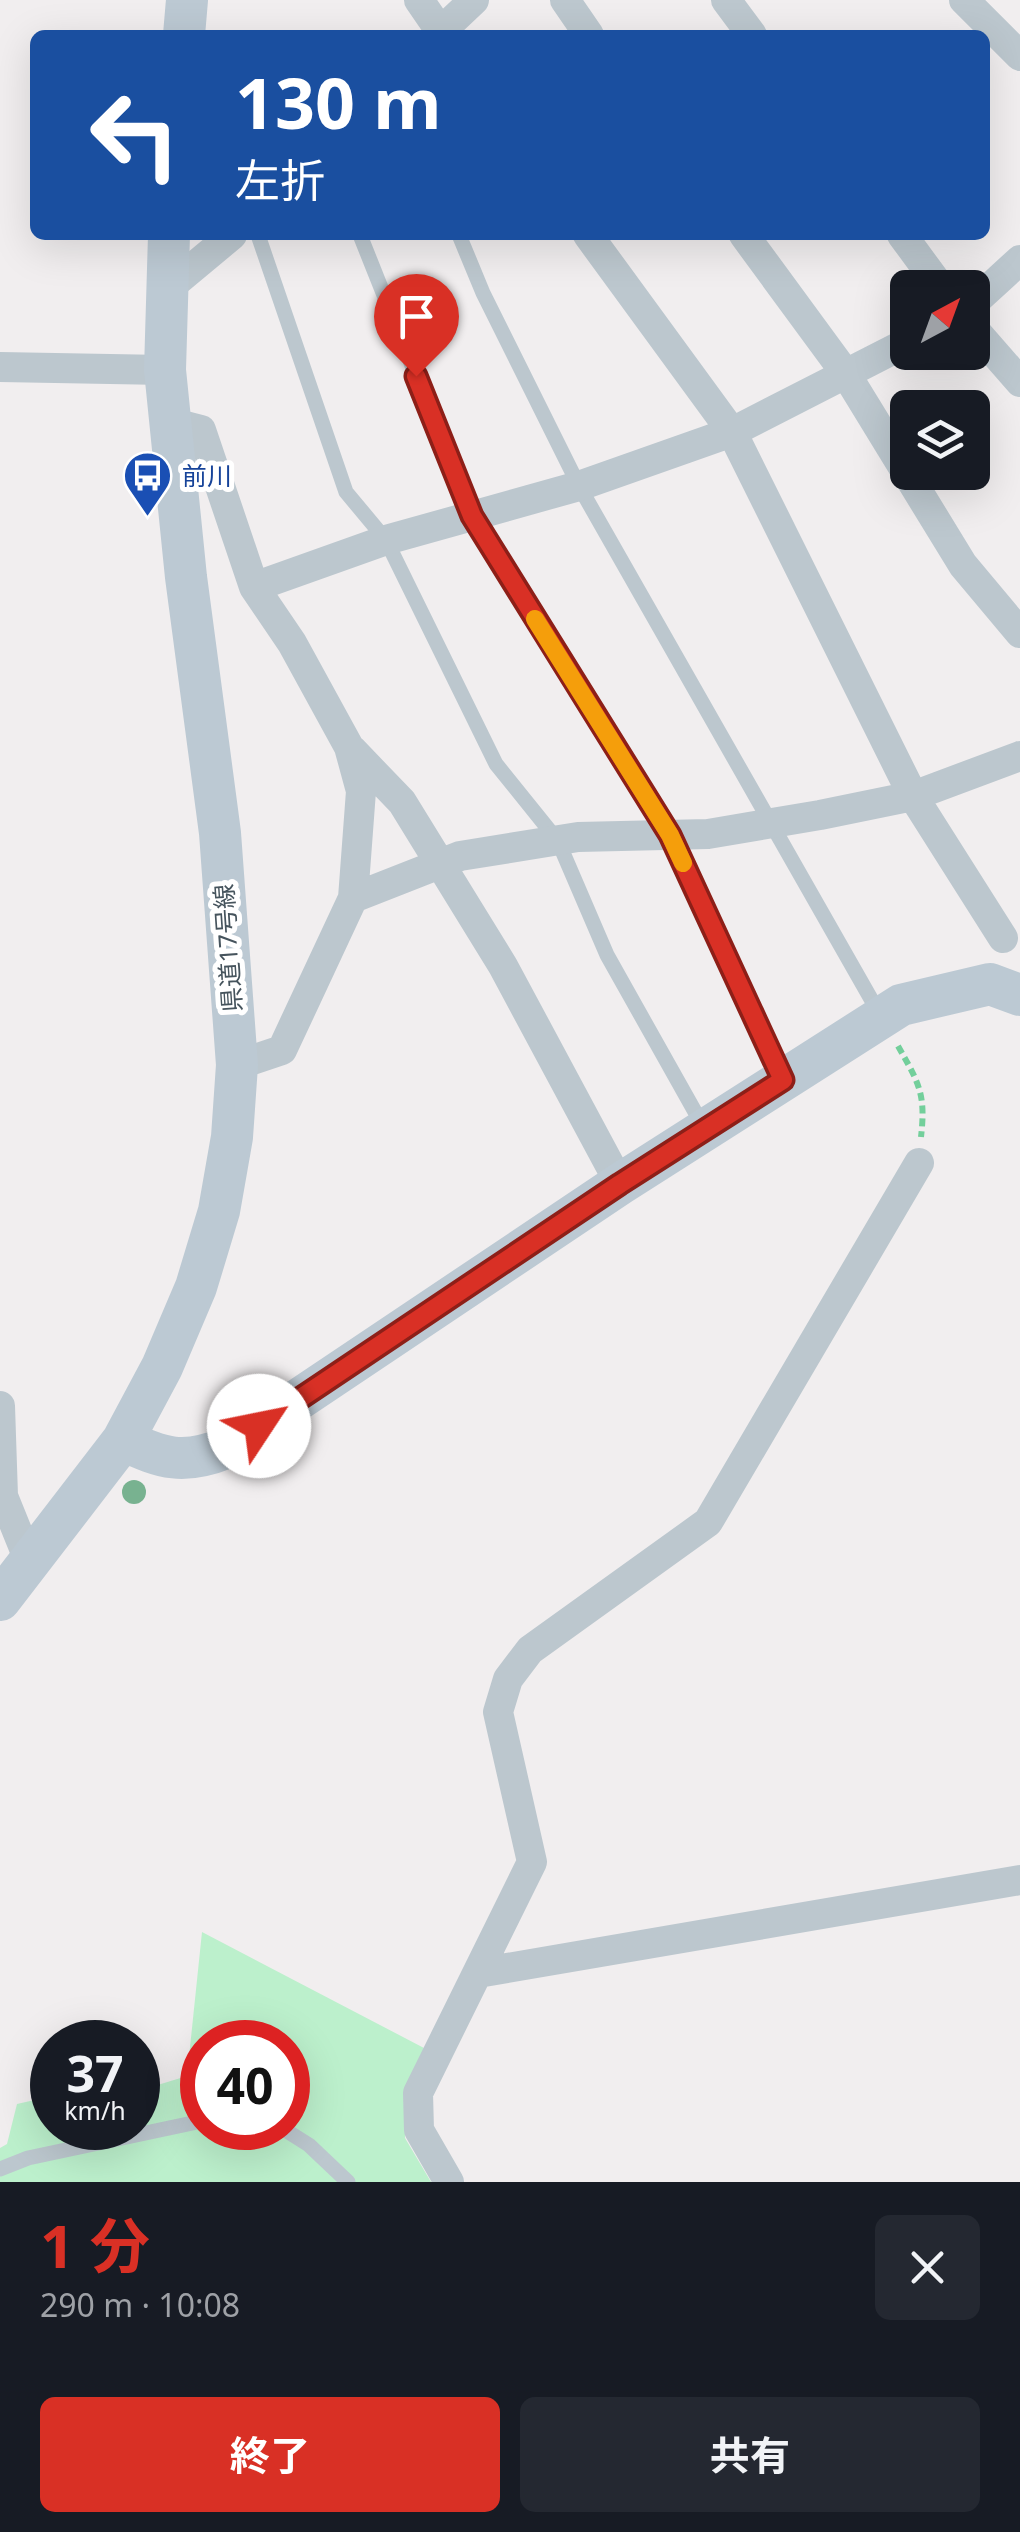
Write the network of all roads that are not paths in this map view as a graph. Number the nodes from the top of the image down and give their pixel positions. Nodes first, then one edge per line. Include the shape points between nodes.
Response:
1 (187, 0) edge
2 (419, 0) edge
3 (474, 0) edge
4 (565, 0) edge
5 (726, 0) edge
6 (964, 0) edge
7 (184, 30) edge
8 (438, 30) edge
9 (444, 30) edge
10 (586, 30) edge
11 (748, 30) edge
12 (1020, 56) edge
13 (169, 240) edge
14 (226, 240) edge
15 (260, 240) edge
16 (362, 240) edge
17 (461, 240) edge
18 (592, 240) edge
19 (748, 240) edge
20 (906, 240) edge
21 (1020, 260) edge
22 (928, 270) edge
23 (990, 288) edge
24 (166, 290) junction
25 (990, 348) edge
26 (890, 351) edge
27 (0, 367) edge
28 (165, 370) junction
29 (846, 374) junction
30 (1020, 382) edge
31 (170, 422) junction
32 (732, 432) junction
33 (579, 486) junction
34 (472, 516) junction
35 (386, 540) junction
36 (254, 587) junction
37 (1020, 633) edge
38 (349, 747) junction
39 (1020, 756) edge
40 (913, 796) junction
41 (773, 823) junction
42 (670, 835) junction
43 (558, 841) junction
44 (439, 864) junction
45 (353, 898) junction
46 (1012, 931) edge
47 (1005, 990) edge
48 (881, 1017) junction
49 (237, 1066) junction
50 (783, 1080) junction
51 (705, 1130) junction
52 (920, 1163) road end
53 (620, 1184) junction
54 (0, 1406) edge
55 (123, 1440) junction
56 (30, 1563) junction
57 (0, 1600) edge
58 (1020, 1880) edge
59 (478, 1974) junction
60 (180, 2126) edge
61 (310, 2146) edge
62 (0, 2169) edge
63 (348, 2182) edge
64 (449, 2182) edge

1 - 7 main road
2 - 8 street
3 - 9 street
4 - 10 street
5 - 11 street
6 - 12 street
13 - 24 main road, 県道17号線
14 - 24 street
15 - 35 lane via 346,492
16 - 34 lane
17 - 33 lane
18 - 32 street
19 - 29 street
20 - 22 street
21 - 23 street
24 - 28 main road, 県道17号線
25 - 30 street
26 - 29 street
27 - 28 street
28 - 31 main road, 県道17号線
29 - 32 street
29 - 37 street via 963,566
31 - 36 street via 201,430
31 - 49 main road, 県道17号線 via 220,833
32 - 33 street
32 - 40 street
33 - 34 street
33 - 41 lane
34 - 35 street
34 - 42 lane
35 - 36 street
35 - 43 lane via 496,764
36 - 38 street
38 - 44 street via 402,802
38 - 45 street via 362,791
39 - 40 street
40 - 41 street
40 - 46 street
41 - 42 street
41 - 48 lane
42 - 43 street
42 - 50 lane
43 - 44 street
43 - 51 lane via 607,955
44 - 45 street
44 - 53 street via 503,966
45 - 49 street via 282,1050
46 - 47 street
47 - 48 main road via 901,1004
48 - 50 main road
49 - 55 main road, 県道17号線 via 232,1137 202,1268
50 - 51 main road
51 - 53 main road
52 - 59 street via 708,1522 530,1650 508,1679 498,1712 532,1862
53 - 55 main road via 226,1448 198,1459 162,1456
54 - 56 street via 3,1496
55 - 56 main road, 県道17号線
56 - 57 main road, 県道17号線
58 - 59 street
59 - 64 street via 418,2092 418,2130
60 - 62 lane
61 - 63 lane

